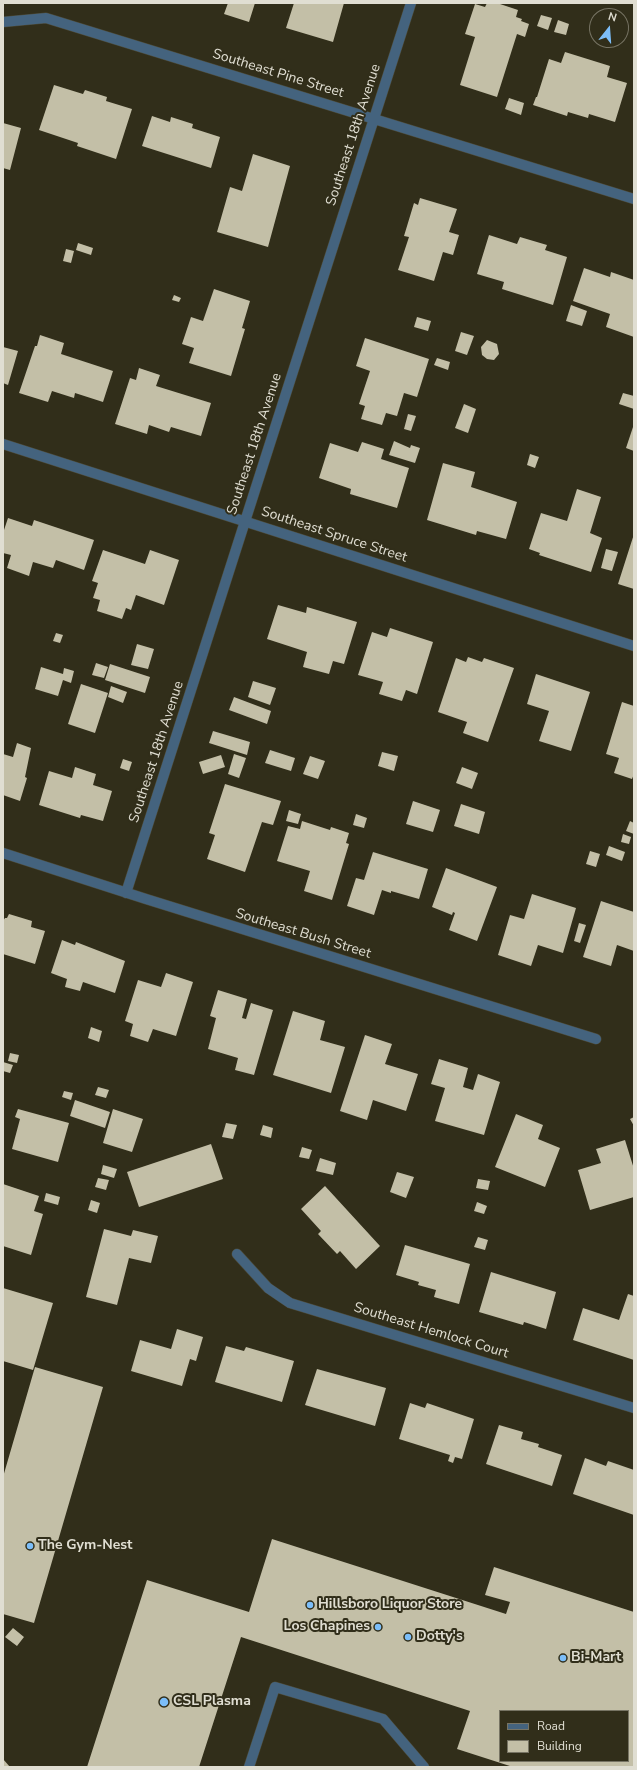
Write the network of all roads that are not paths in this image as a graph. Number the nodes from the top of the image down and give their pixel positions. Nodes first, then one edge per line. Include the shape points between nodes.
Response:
1 (411, 3) edge
2 (3, 22) edge
3 (374, 118) junction
4 (634, 199) edge
5 (3, 444) edge
6 (245, 522) junction
7 (634, 646) edge
8 (3, 853) edge
9 (126, 893) junction
10 (596, 1040) dead end
11 (237, 1254) dead end
12 (634, 1408) edge
13 (249, 1767) edge
14 (424, 1767) edge

1 - 3 street, Southeast 18th Avenue
2 - 3 street, Southeast Pine Street via 46,18
3 - 4 street, Southeast Pine Street
3 - 6 street, Southeast 18th Avenue
5 - 6 street, Southeast Spruce Street
6 - 7 street, Southeast Spruce Street
6 - 9 street, Southeast 18th Avenue
8 - 9 street, Southeast Bush Street
9 - 10 street, Southeast Bush Street
11 - 12 street, Southeast Hemlock Court via 268,1288 290,1303
13 - 14 street via 275,1687 383,1719

